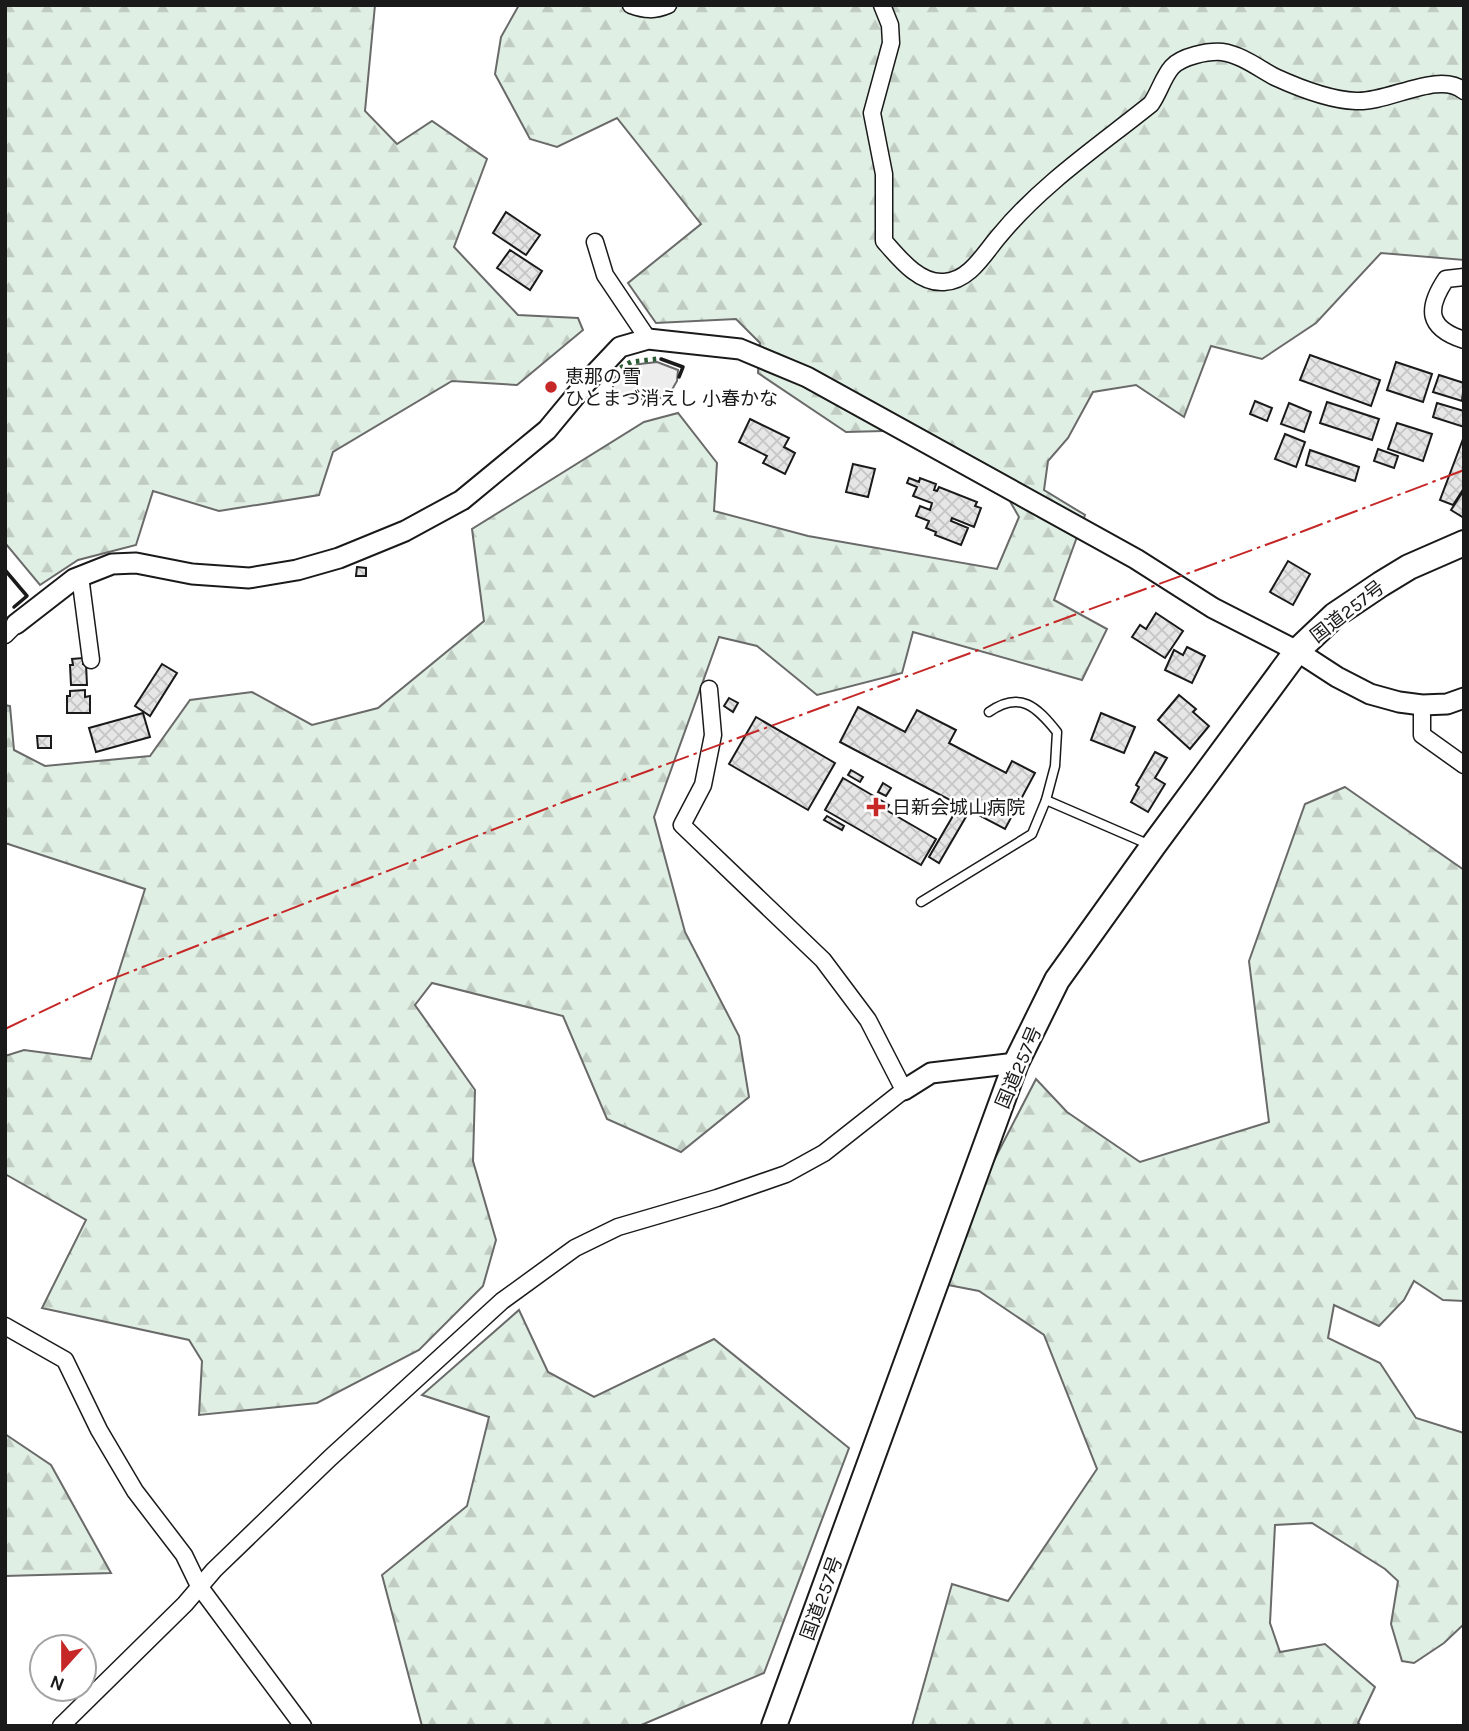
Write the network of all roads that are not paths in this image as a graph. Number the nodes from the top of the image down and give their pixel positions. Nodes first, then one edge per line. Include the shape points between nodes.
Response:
1 (631, 5) edge
2 (668, 5) edge
3 (882, 5) edge
4 (1464, 91) edge
5 (595, 242) dead end
6 (1464, 277) edge
7 (648, 339) junction
8 (1464, 340) edge
9 (1464, 543) edge
10 (80, 576) junction
11 (11, 630) edge
12 (1297, 651) junction
13 (91, 660) dead end
14 (709, 689) dead end
15 (1464, 698) edge
16 (1422, 705) junction
17 (989, 712) dead end
18 (1464, 765) edge
19 (1046, 800) junction
20 (1153, 846) junction
21 (921, 902) dead end
22 (1016, 1063) junction
23 (904, 1090) junction
24 (5, 1326) edge
25 (199, 1586) junction
26 (61, 1726) edge
27 (303, 1726) edge
28 (774, 1726) edge

1 - 2 street via 655,10
3 - 4 street via 891,43 872,113 884,174 884,241 910,270 943,283 970,270 1055,180 1151,104 1171,68 1182,60 1222,52 1304,89 1357,102 1443,82
5 - 7 street via 605,275
6 - 8 street via 1446,279 1432,308 1434,322 1447,335
7 - 10 street via 620,347 547,430 462,500 405,531 339,558 249,578 192,574 136,563 112,564
7 - 12 street via 740,349 807,377
9 - 12 highway, 国道257号 via 1381,584 1335,615
10 - 11 street
10 - 13 street
12 - 16 street via 1370,694
12 - 20 highway, 国道257号
14 - 23 street via 713,735 703,785 682,825 823,960 868,1020
15 - 16 street
16 - 18 street via 1422,735
17 - 19 lane via 1000,704 1019,701 1040,710 1057,732
19 - 20 lane
19 - 21 lane via 1032,834
20 - 22 highway, 国道257号 via 1057,980
22 - 23 street via 932,1073
22 - 28 highway, 国道257号
23 - 25 street via 824,1153 786,1174 618,1227 575,1248 502,1301
24 - 25 street via 65,1360 135,1491 184,1555
25 - 26 street
25 - 27 street

